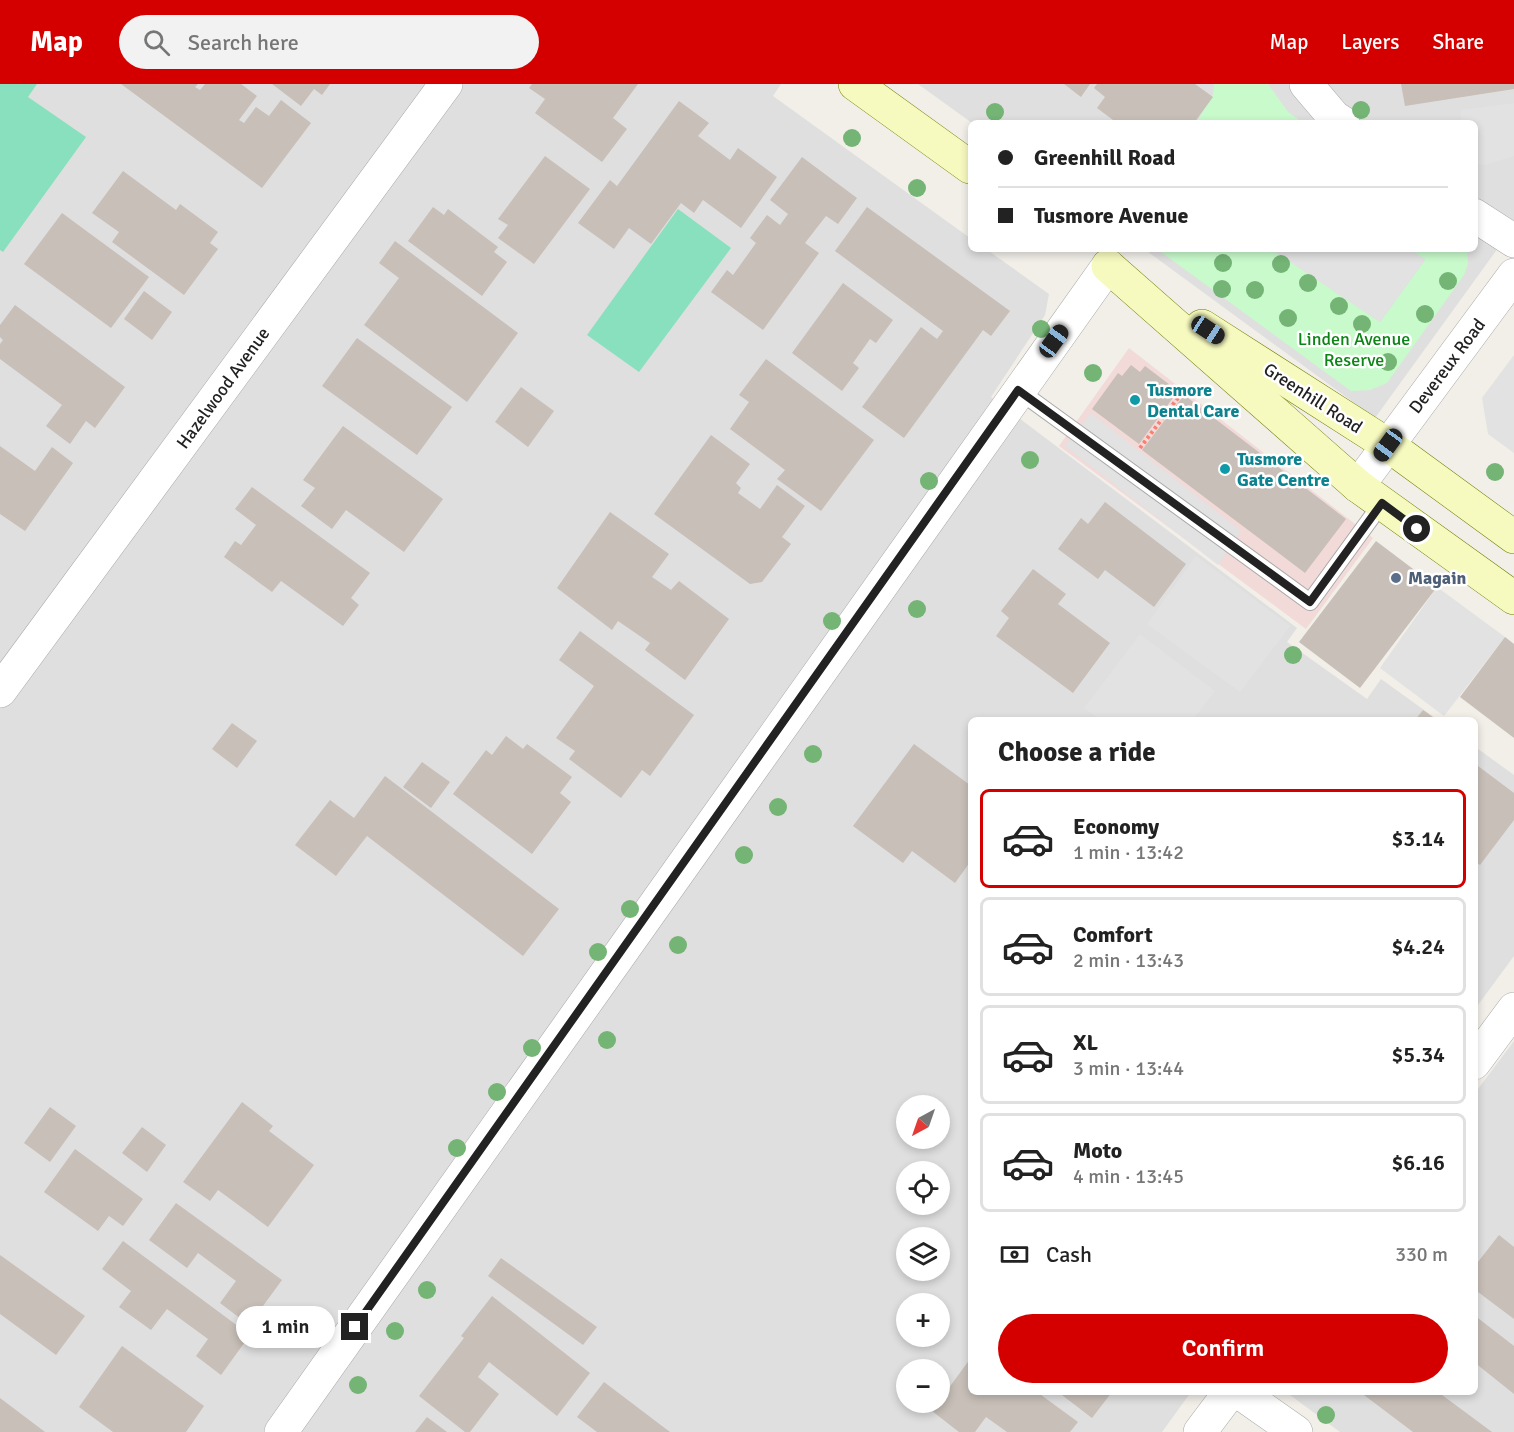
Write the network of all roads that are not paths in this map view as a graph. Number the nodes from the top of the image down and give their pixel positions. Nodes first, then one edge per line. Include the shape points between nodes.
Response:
1 (446, 84) edge
2 (855, 84) edge
3 (1306, 84) edge
4 (1338, 120) edge
5 (968, 166) edge
6 (1478, 218) edge
7 (1514, 241) edge
8 (1096, 257) edge
9 (1514, 275) edge
10 (1018, 390) junction
11 (1388, 445) junction
12 (1370, 494) junction
13 (1514, 537) edge
14 (1514, 598) edge
15 (0, 691) edge
16 (1514, 1009) edge
17 (1478, 1058) edge
18 (1228, 1395) edge
19 (1243, 1395) edge
20 (281, 1432) edge
21 (1200, 1432) edge
22 (1296, 1432) edge

1 - 15 street, Hazelwood Avenue
2 - 5 main road
3 - 4 street
6 - 7 street
8 - 10 street
8 - 11 main road, Greenhill Road
8 - 12 main road, Greenhill Road
9 - 11 street, Devereux Road
10 - 12 lane via 1310,602
10 - 20 street
11 - 12 street, Devereux Road
11 - 13 main road, Greenhill Road
12 - 14 main road, Greenhill Road
16 - 17 street
18 - 21 street
19 - 22 street

